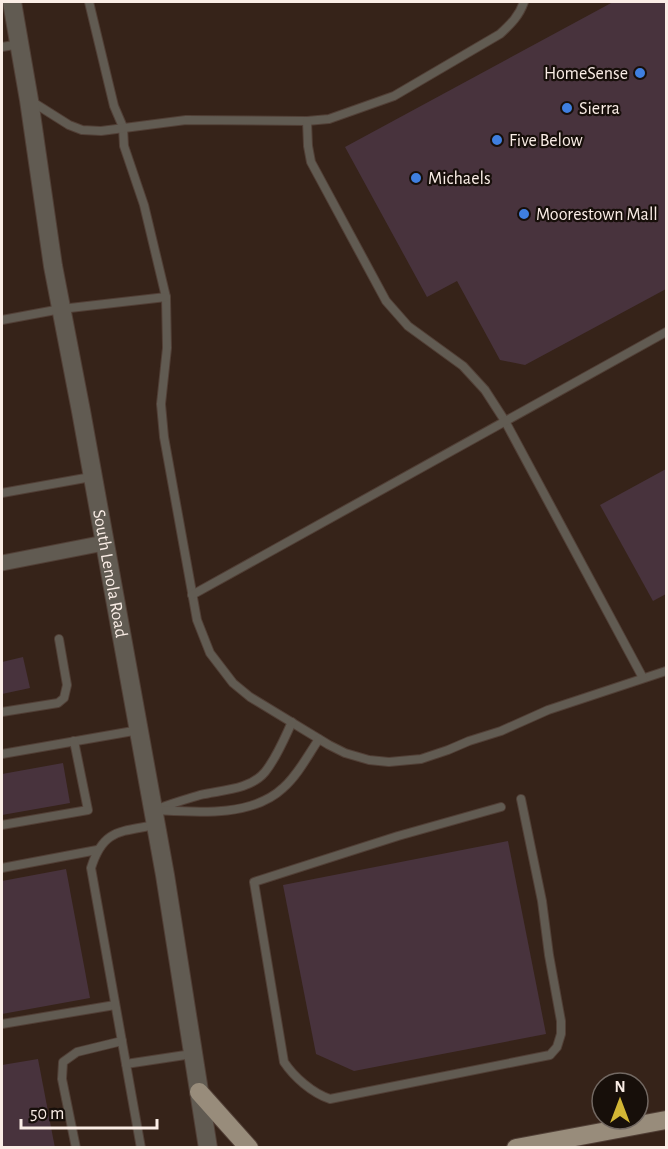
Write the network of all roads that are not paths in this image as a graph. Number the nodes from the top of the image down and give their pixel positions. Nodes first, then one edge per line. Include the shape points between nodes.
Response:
1 (12, 2) edge
2 (89, 2) edge
3 (524, 2) edge
4 (10, 46) edge
5 (29, 100) junction
6 (307, 121) junction
7 (123, 127) junction
8 (166, 297) junction
9 (61, 309) junction
10 (2, 320) edge
11 (666, 332) edge
12 (505, 421) junction
13 (93, 477) junction
14 (2, 493) edge
15 (104, 543) junction
16 (2, 563) edge
17 (192, 595) junction
18 (59, 639) dead end
19 (666, 671) edge
20 (643, 678) junction
21 (2, 712) edge
22 (292, 722) junction
23 (138, 730) junction
24 (319, 739) junction
25 (74, 741) junction
26 (2, 754) edge
27 (522, 799) dead end
28 (501, 807) dead end
29 (154, 817) junction
30 (2, 825) edge
31 (97, 850) junction
32 (2, 868) edge
33 (115, 1005) junction
34 (2, 1024) edge
35 (122, 1041) junction
36 (193, 1054) junction
37 (126, 1065) junction
38 (199, 1092) junction
39 (666, 1120) edge
40 (76, 1148) edge
41 (141, 1148) edge
42 (208, 1148) edge
43 (249, 1148) edge
44 (516, 1148) edge

1 - 4 street, South Lenola Road
2 - 7 lane via 114,106
3 - 6 lane via 512,24 500,34 394,96 329,119
4 - 5 street, South Lenola Road
5 - 7 lane via 82,130
5 - 9 street, South Lenola Road
6 - 7 lane via 186,120
6 - 12 lane via 311,162 386,301 408,326 463,366
7 - 8 lane via 124,146 144,205
8 - 9 lane
8 - 17 lane via 167,348 161,404
9 - 10 lane
9 - 13 street, South Lenola Road
11 - 12 lane
12 - 17 lane
12 - 20 lane
13 - 14 lane
13 - 15 street, South Lenola Road
15 - 16 street
15 - 23 street, South Lenola Road
17 - 22 lane via 204,639 233,683
18 - 21 lane via 67,685 64,698
19 - 20 lane
20 - 24 lane via 421,759 369,760
22 - 24 lane
22 - 29 lane via 268,767 253,781 202,795
23 - 25 lane
23 - 29 street, South Lenola Road
24 - 29 lane via 284,788 272,797 214,812
25 - 26 lane
25 - 30 lane via 88,810
27 - 28 lane via 561,1021 557,1047 550,1055 330,1099 321,1096 291,1073 284,1062 254,882
29 - 31 lane via 114,834
29 - 36 street, South Lenola Road
31 - 32 lane
31 - 33 lane via 91,868
33 - 34 lane
33 - 35 lane
35 - 37 lane
35 - 40 lane via 77,1052 63,1062 62,1079
36 - 37 lane
36 - 38 street, South Lenola Road
37 - 41 lane
38 - 42 street, South Lenola Road
38 - 43 main road
39 - 44 main road

